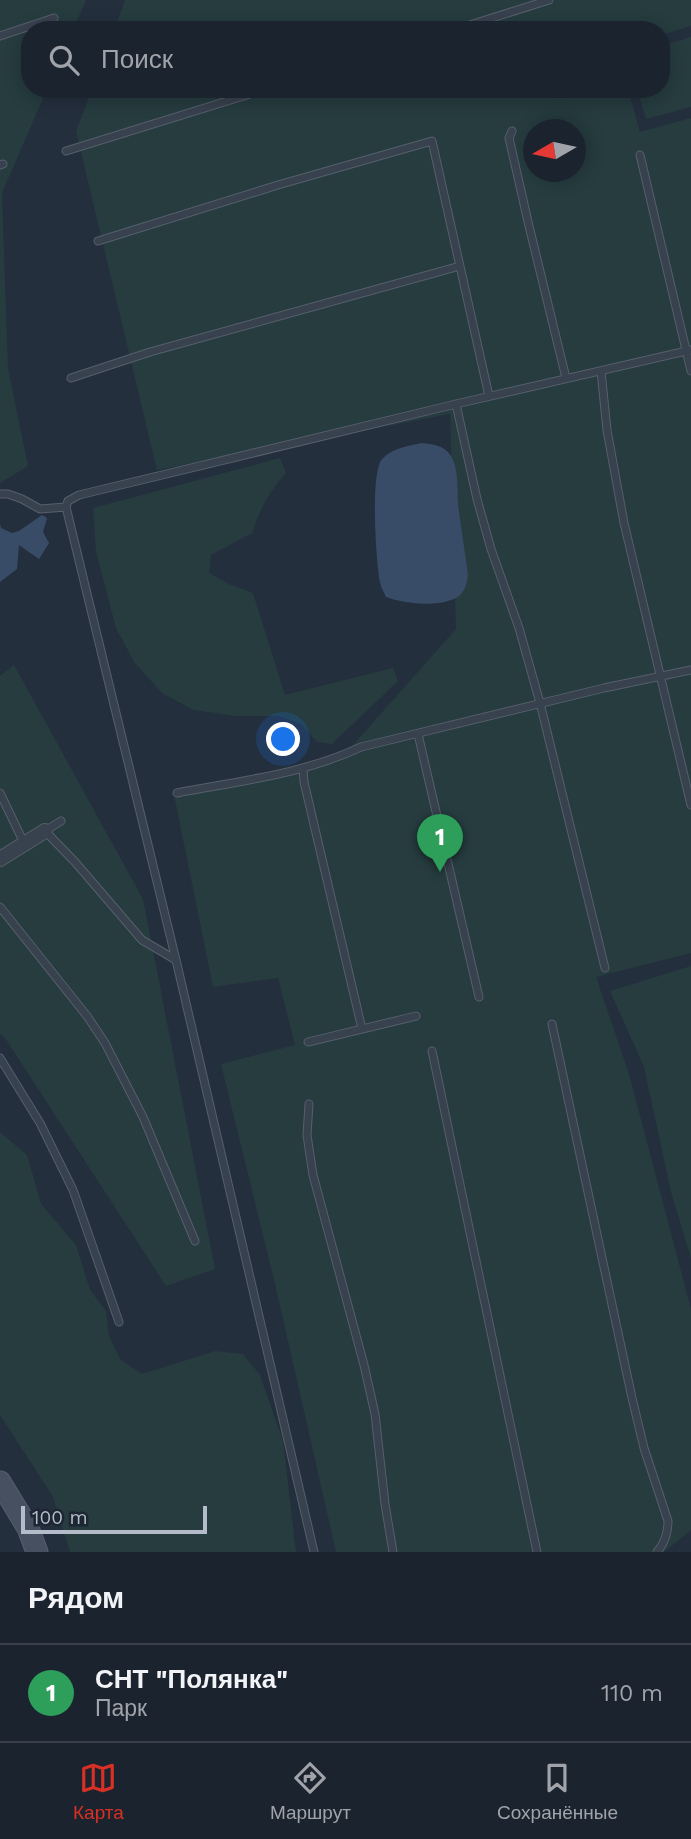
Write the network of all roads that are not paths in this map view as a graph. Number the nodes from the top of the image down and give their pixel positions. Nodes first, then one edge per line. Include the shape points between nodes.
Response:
1 (549, 0) edge
2 (54, 18) dead end
3 (45, 21) edge
4 (482, 21) edge
5 (21, 29) edge
6 (0, 36) edge
7 (237, 98) edge
8 (512, 131) dead end
9 (66, 151) dead end
10 (640, 155) dead end
11 (98, 241) dead end
12 (460, 265) junction
13 (689, 350) edge
14 (601, 371) junction
15 (691, 371) edge
16 (71, 378) dead end
17 (566, 379) junction
18 (489, 396) junction
19 (456, 404) junction
20 (0, 494) edge
21 (66, 507) junction
22 (691, 670) edge
23 (660, 677) junction
24 (540, 703) junction
25 (418, 734) junction
26 (303, 768) junction
27 (0, 793) edge
28 (177, 793) dead end
29 (691, 805) edge
30 (61, 821) dead end
31 (45, 831) junction
32 (24, 844) junction
33 (0, 859) edge
34 (0, 907) edge
35 (176, 960) junction
36 (605, 968) dead end
37 (479, 997) dead end
38 (416, 1016) dead end
39 (552, 1024) dead end
40 (362, 1029) junction
41 (308, 1042) dead end
42 (432, 1051) dead end
43 (0, 1058) edge
44 (309, 1104) dead end
45 (195, 1241) dead end
46 (120, 1322) dead end
47 (0, 1482) edge
48 (37, 1552) edge
49 (314, 1552) edge
50 (393, 1552) edge
51 (537, 1552) edge
52 (657, 1552) edge

1 - 4 lane
2 - 3 lane
5 - 6 lane
7 - 9 lane
8 - 17 lane via 509,138
10 - 13 lane
11 - 12 lane via 432,141
12 - 16 lane
12 - 18 lane
13 - 14 lane
13 - 15 lane
14 - 17 lane
14 - 23 lane via 622,510
17 - 18 lane
18 - 19 lane
19 - 21 lane via 79,495
19 - 24 lane via 491,549
20 - 21 lane via 40,509
21 - 35 lane
22 - 23 lane
23 - 24 lane
23 - 29 lane
24 - 25 lane
24 - 36 lane
25 - 26 lane via 361,747
25 - 37 lane
26 - 28 lane
26 - 40 lane
27 - 32 lane
30 - 31 lane
31 - 32 street
31 - 35 lane via 142,940
32 - 33 street
34 - 45 lane via 105,1042 143,1117
35 - 49 lane
38 - 40 lane
39 - 52 lane via 632,1398 668,1521 668,1533
40 - 41 lane
42 - 51 lane
43 - 46 lane via 73,1190
44 - 50 lane via 307,1135 313,1175 367,1378
47 - 48 street

